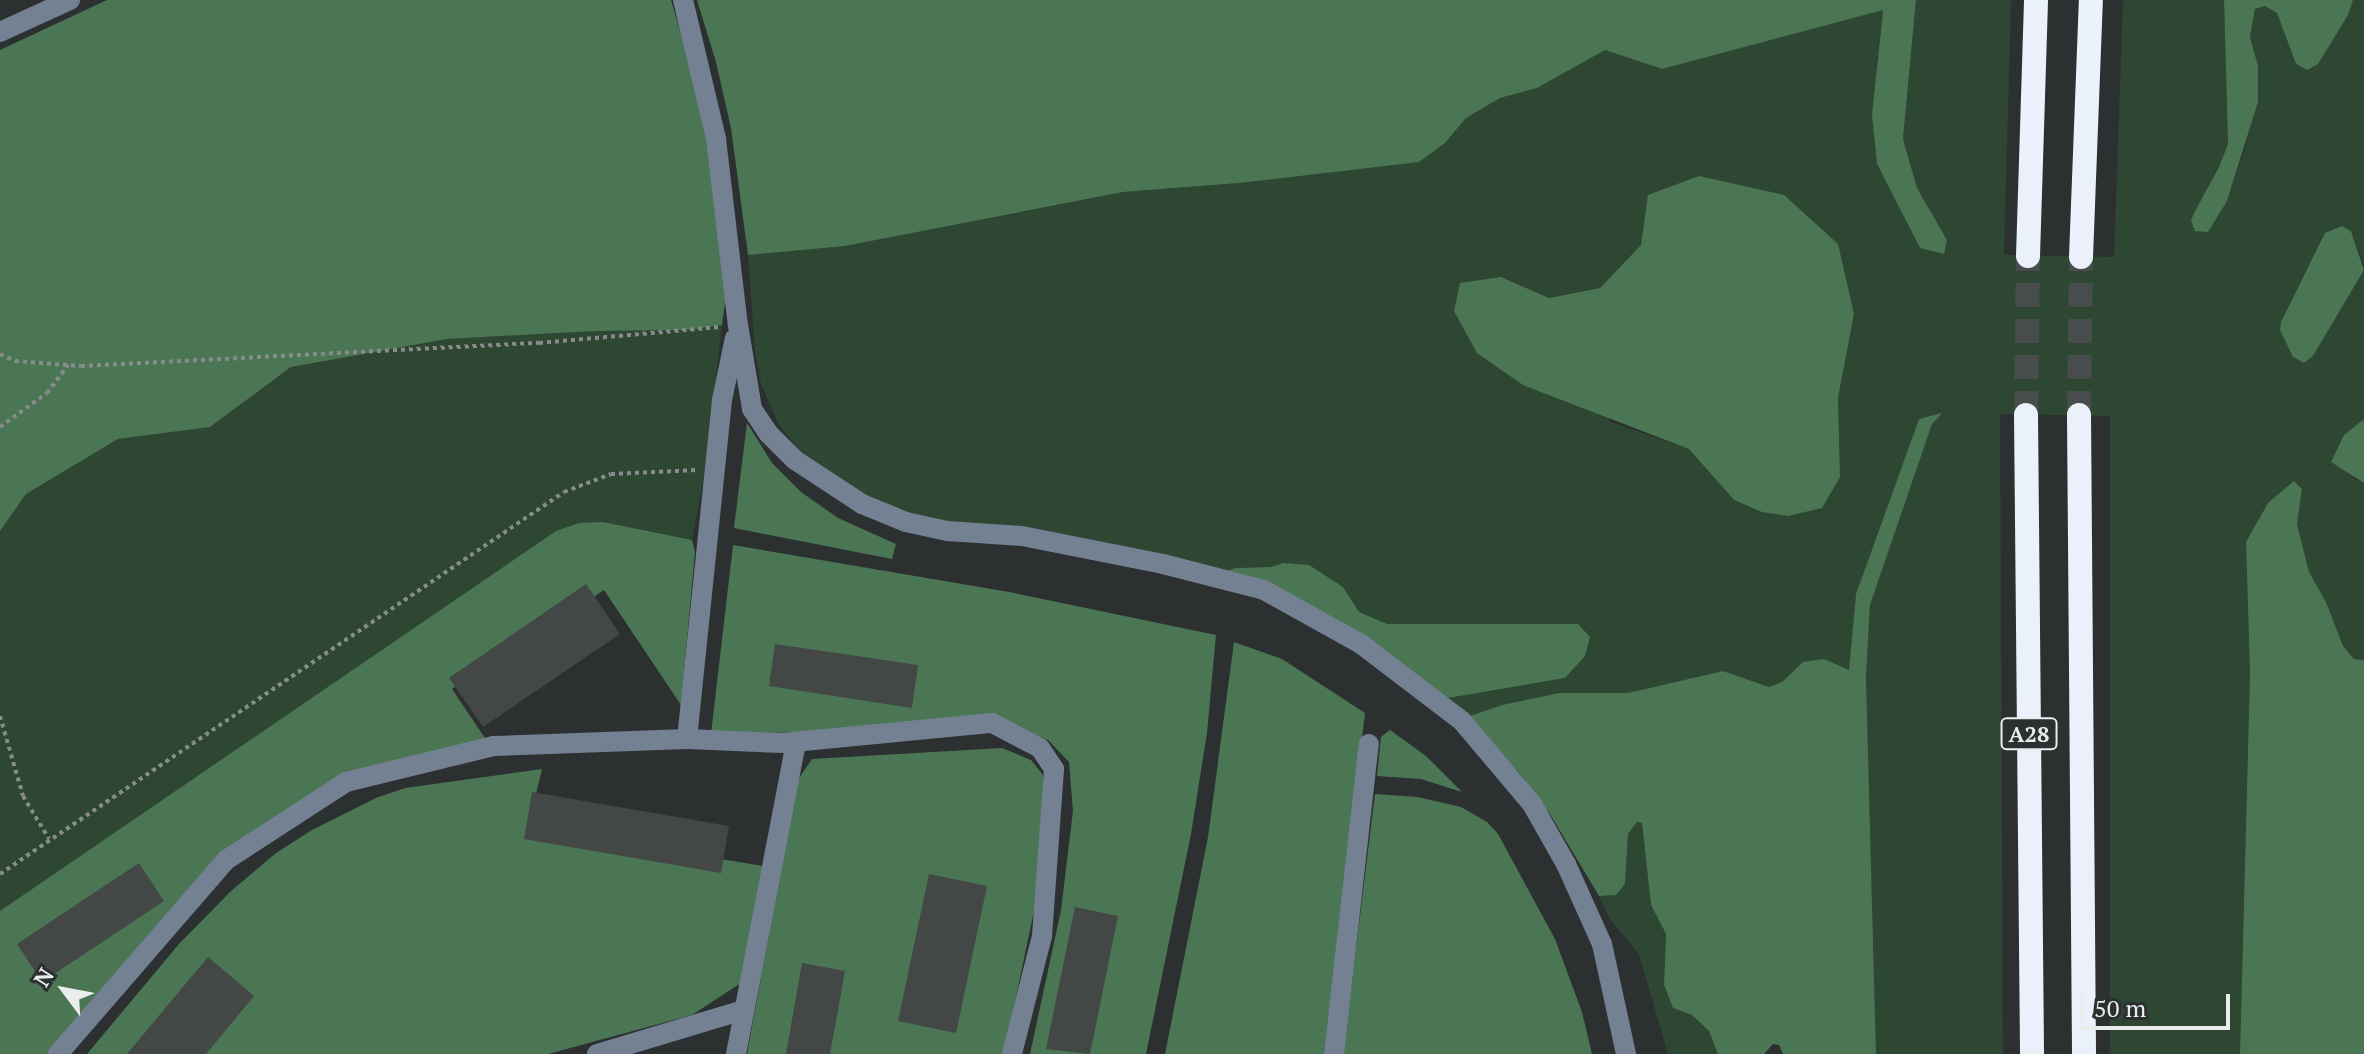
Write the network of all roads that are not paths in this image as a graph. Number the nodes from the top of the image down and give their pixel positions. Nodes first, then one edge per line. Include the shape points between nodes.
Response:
1 (70, 0) edge
2 (683, 0) edge
3 (2036, 0) edge
4 (2091, 0) edge
5 (0, 32) edge
6 (2028, 256) tunnel mouth
7 (2081, 257) tunnel mouth
8 (738, 325) junction
9 (2026, 415) tunnel mouth
10 (2079, 415) tunnel mouth
11 (687, 739) junction
12 (796, 742) junction
13 (1369, 744) dead end
14 (744, 1010) junction
15 (58, 1054) edge
16 (597, 1054) edge
17 (736, 1054) edge
18 (1012, 1054) edge
19 (1334, 1054) edge
20 (1626, 1054) edge
21 (2032, 1054) edge
22 (2084, 1054) edge

1 - 5 street
2 - 8 street via 716,139
3 - 6 highway
4 - 7 highway
8 - 11 street via 722,400
8 - 20 street via 752,409 768,433 795,460 862,504 947,531 1022,536 1264,590 1361,644 1462,721 1532,804 1566,864 1602,944
9 - 21 highway, A28
10 - 22 highway, A28
11 - 12 street
11 - 15 street via 494,746 346,782 226,860
12 - 14 street
12 - 18 street via 992,723 1040,748 1054,769 1042,936
13 - 19 street
14 - 16 street
14 - 17 street

